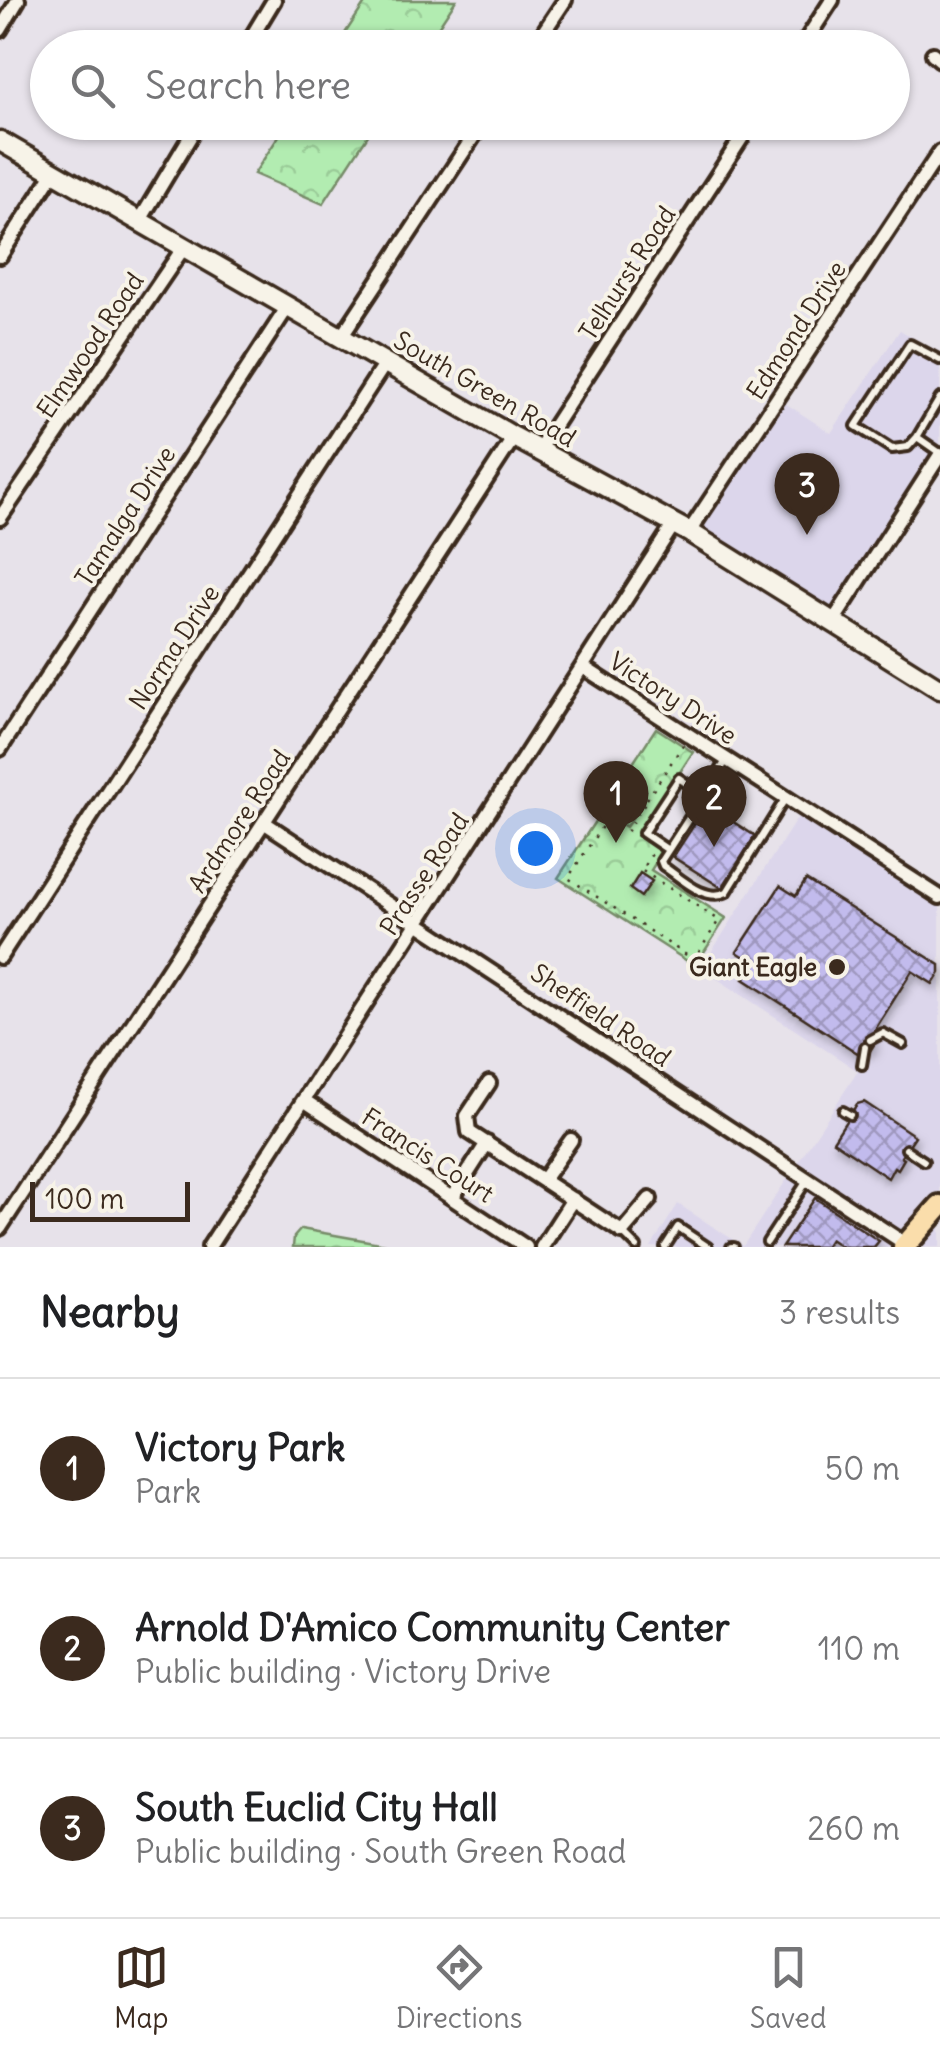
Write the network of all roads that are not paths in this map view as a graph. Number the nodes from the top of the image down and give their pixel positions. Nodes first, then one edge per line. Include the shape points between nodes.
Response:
1 (18, 0) edge
2 (274, 0) edge
3 (564, 0) edge
4 (832, 0) edge
5 (0, 30) edge
6 (256, 30) edge
7 (545, 30) edge
8 (813, 30) edge
9 (188, 140) edge
10 (472, 140) edge
11 (740, 140) edge
12 (0, 142) edge
13 (940, 152) edge
14 (54, 172) junction
15 (139, 222) junction
16 (184, 247) junction
17 (0, 256) edge
18 (287, 308) junction
19 (342, 336) junction
20 (940, 360) edge
21 (386, 362) junction
22 (940, 398) edge
23 (514, 437) junction
24 (917, 437) junction
25 (538, 449) junction
26 (940, 454) edge
27 (0, 518) edge
28 (682, 528) junction
29 (834, 620) junction
30 (583, 667) junction
31 (940, 689) edge
32 (0, 749) edge
33 (727, 760) junction
34 (704, 796) junction
35 (786, 798) junction
36 (265, 823) junction
37 (668, 850) junction
38 (940, 897) edge
39 (419, 922) junction
40 (0, 957) edge
41 (903, 1044) dead end
42 (862, 1065) dead end
43 (489, 1083) dead end
44 (305, 1101) junction
45 (571, 1140) dead end
46 (487, 1143) junction
47 (906, 1150) dead end
48 (924, 1161) dead end
49 (543, 1180) junction
50 (807, 1180) junction
51 (452, 1198) junction
52 (573, 1199) junction
53 (650, 1199) dead end
54 (940, 1206) edge
55 (0, 1228) edge
56 (622, 1232) junction
57 (767, 1242) dead end
58 (906, 1246) edge
59 (209, 1247) edge
60 (526, 1247) edge
61 (542, 1247) edge
62 (637, 1247) edge
63 (665, 1247) edge
64 (708, 1247) edge

1 - 5 street
2 - 6 street
3 - 7 street
4 - 8 street
9 - 15 street
10 - 19 street
11 - 25 street, Telhurst Road
12 - 14 main road, South Green Road
13 - 28 street, Edmond Drive
14 - 15 main road, South Green Road
14 - 17 street
15 - 16 main road, South Green Road
16 - 18 main road, South Green Road
16 - 27 street, Elmwood Road
18 - 19 main road, South Green Road
18 - 32 street, Tamalga Drive
19 - 21 main road, South Green Road
20 - 24 lane via 910,344 856,426 892,449 908,448
21 - 23 main road, South Green Road
21 - 40 street, Norma Drive
22 - 24 lane
23 - 25 main road, South Green Road
23 - 36 street, Ardmore Road
24 - 26 lane
25 - 28 main road, South Green Road
26 - 29 street
28 - 29 main road, South Green Road
28 - 30 street, Prasse Road
29 - 31 main road, South Green Road
30 - 33 street, Victory Drive
30 - 39 street, Prasse Road
33 - 34 lane
33 - 35 street, Victory Drive
34 - 37 lane
34 - 37 lane via 679,778 643,833
35 - 37 lane via 728,892 719,896 663,866
35 - 38 street, Victory Drive
36 - 39 street, Sheffield Road
36 - 55 street, Ardmore Road
39 - 44 street, Prasse Road
39 - 50 street, Sheffield Road
41 - 42 lane via 883,1032 867,1044
43 - 46 street via 466,1116 469,1132
44 - 51 street, Francis Court
44 - 59 street, Prasse Road
45 - 49 street
46 - 49 street
46 - 51 street
47 - 48 lane
49 - 52 street
50 - 57 lane
50 - 58 street, Sheffield Road
51 - 60 street, Francis Court
52 - 56 street
52 - 61 street
53 - 56 street
54 - 58 main road
56 - 62 lane
63 - 64 lane via 678,1227

